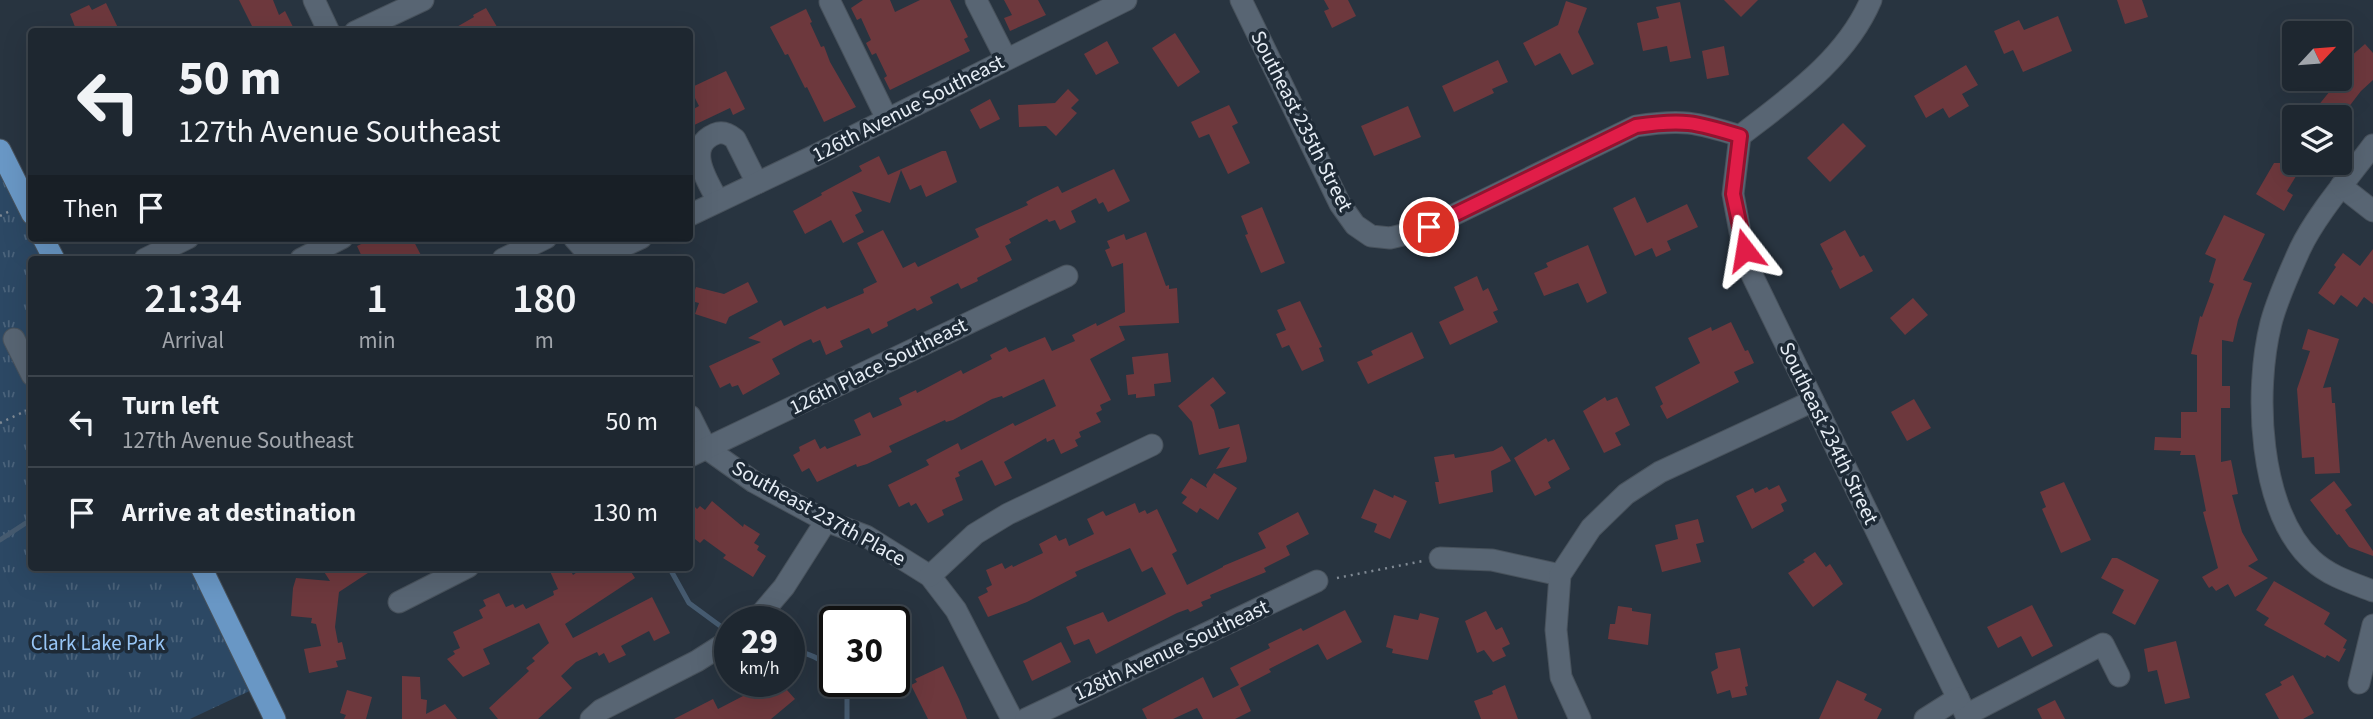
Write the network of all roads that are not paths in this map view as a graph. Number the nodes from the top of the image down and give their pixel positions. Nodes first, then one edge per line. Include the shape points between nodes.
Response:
1 (314, 0) edge
2 (423, 0) edge
3 (976, 0) edge
4 (1126, 0) edge
5 (1241, 0) edge
6 (1871, 0) edge
7 (830, 2) dead end
8 (327, 28) edge
9 (364, 28) edge
10 (1006, 59) junction
11 (887, 119) junction
12 (1740, 136) junction
13 (2373, 145) edge
14 (0, 150) edge
15 (757, 183) junction
16 (2341, 186) junction
17 (718, 201) junction
18 (28, 206) edge
19 (2373, 211) edge
20 (693, 214) edge
21 (180, 242) edge
22 (334, 242) edge
23 (538, 242) edge
24 (578, 242) edge
25 (632, 242) edge
26 (151, 256) edge
27 (308, 256) edge
28 (509, 256) edge
29 (1067, 276) dead end
30 (14, 339) dead end
31 (28, 367) edge
32 (1813, 401) junction
33 (693, 430) edge
34 (1152, 445) dead end
35 (698, 452) edge
36 (826, 521) junction
37 (1440, 558) road end
38 (203, 571) edge
39 (460, 571) edge
40 (1560, 575) junction
41 (930, 576) junction
42 (1317, 582) road end
43 (2373, 591) edge
44 (398, 602) dead end
45 (768, 606) edge
46 (2373, 625) edge
47 (714, 650) edge
48 (2119, 676) dead end
49 (2359, 683) dead end
50 (1964, 711) edge
51 (275, 719) edge
52 (591, 719) edge
53 (1012, 719) edge
54 (1026, 719) edge
55 (1580, 719) edge
56 (1925, 719) edge

1 - 8 street
2 - 9 street
3 - 10 street
4 - 10 street, 126th Avenue Southeast
5 - 12 street, Southeast 235th Street via 1340,204 1354,225 1371,236 1390,238 1429,227 1636,126 1695,122
6 - 12 street via 1839,51
7 - 11 street
10 - 11 street, 126th Avenue Southeast
11 - 15 street, 126th Avenue Southeast
12 - 32 street, Southeast 234th Street via 1733,194 1740,232 1752,275
13 - 16 street
14 - 18 main road
15 - 17 street, 126th Avenue Southeast
15 - 17 street via 735,139 720,133 711,136 702,144 698,158
16 - 19 street
16 - 43 street via 2301,247 2271,323 2260,398 2271,487 2290,531 2312,559 2339,578
17 - 20 street, 126th Avenue Southeast
21 - 26 street
22 - 27 street
23 - 28 street
24 - 25 street via 604,255
29 - 35 street, 126th Place Southeast
30 - 31 street
32 - 40 street via 1660,472 1626,494 1591,528
32 - 50 street, Southeast 234th Street
33 - 35 street, Southeast 237th Place
34 - 41 street via 1008,514 975,534
35 - 36 street, Southeast 237th Place
36 - 41 street, Southeast 237th Place via 866,536
36 - 45 street
37 - 40 street via 1492,560
38 - 51 main road
39 - 44 street
40 - 55 street via 1556,630 1561,677
41 - 53 street, Southeast 237th Place via 956,610
42 - 54 street, 128th Avenue Southeast
46 - 49 street
47 - 52 street
48 - 50 street via 2103,644
50 - 56 street

